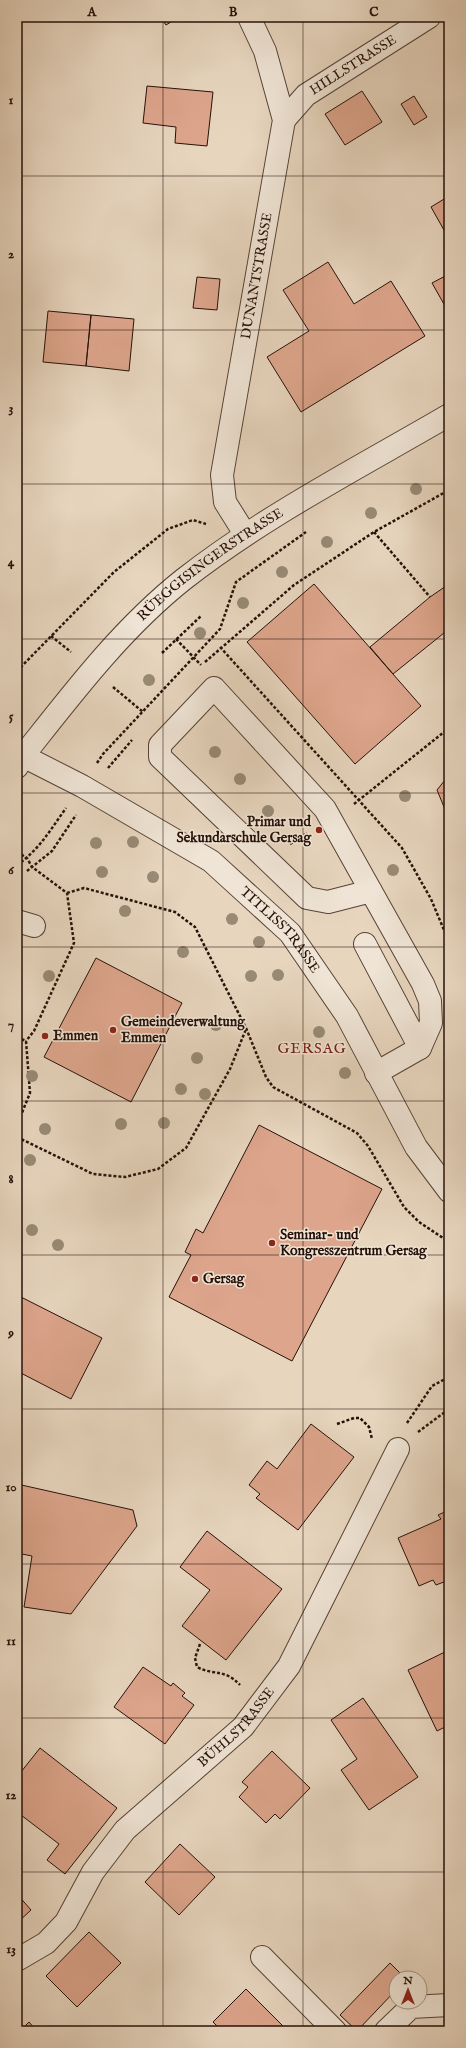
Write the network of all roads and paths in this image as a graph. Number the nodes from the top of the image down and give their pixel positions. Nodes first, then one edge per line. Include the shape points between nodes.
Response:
1 (249, 17) edge
2 (429, 17) edge
3 (284, 120) junction
4 (449, 415) edge
5 (449, 490) edge
6 (193, 520) dead end
7 (306, 532) dead end
8 (374, 532) junction
9 (245, 534) junction
10 (430, 597) dead end
11 (201, 616) dead end
12 (176, 639) junction
13 (162, 653) dead end
14 (194, 657) junction
15 (201, 665) dead end
16 (17, 671) edge
17 (449, 728) edge
18 (103, 754) dead end
19 (19, 759) edge
20 (359, 800) junction
21 (77, 813) dead end
22 (58, 819) dead end
23 (17, 852) edge
24 (27, 858) junction
25 (17, 865) edge
26 (27, 871) dead end
27 (370, 891) junction
28 (67, 893) dead end
29 (449, 942) edge
30 (365, 944) dead end
31 (246, 1028) junction
32 (17, 1038) edge
33 (420, 1048) junction
34 (376, 1073) junction
35 (17, 1125) edge
36 (17, 1137) edge
37 (449, 1191) edge
38 (449, 1242) edge
39 (449, 1377) edge
40 (449, 1412) edge
41 (337, 1424) dead end
42 (373, 1442) dead end
43 (398, 1449) junction
44 (200, 1644) dead end
45 (245, 1690) dead end
46 (262, 1957) dead end
47 (17, 1960) edge
48 (449, 2005) edge
49 (335, 2031) edge
50 (386, 2031) edge

1 - 3 street, DUNANTSTRASSE via 265,51
2 - 3 street, HILLSTRASSE via 306,95
3 - 9 street, DUNANTSTRASSE via 222,475 225,502
4 - 9 street, RÜEGGISINGERSTRASSE
5 - 8 path
6 - 16 path via 168,529 114,572
7 - 14 path via 236,582 220,629
8 - 10 path
8 - 20 path via 294,585 220,647
9 - 19 street, RÜEGGISINGERSTRASSE via 183,580 133,626 92,669
11 - 12 path
12 - 13 path
12 - 14 path
14 - 15 path
14 - 18 path
17 - 20 path
19 - 34 street, TITLISSTRASSE via 82,786 211,862 290,933 347,1016
20 - 29 path via 402,848 431,899
21 - 26 path via 52,851
22 - 24 path via 42,843
23 - 24 path
24 - 25 path
27 - 27 street via 326,809 214,688 160,745 160,757 307,898 328,902
27 - 33 street via 430,1001 431,1023
28 - 31 path via 84,888 160,908 175,912 195,927
30 - 33 street
31 - 36 path via 230,1069 186,1148 158,1169 125,1177 93,1174
31 - 38 path via 266,1077 273,1087 357,1133 368,1146 404,1208 419,1222
32 - 35 path via 26,1041 30,1093
33 - 34 street
34 - 37 street, TITLISSTRASSE via 416,1147
39 - 43 path via 432,1386 403,1428
40 - 43 path via 445,1412
41 - 42 path via 360,1418 369,1427
43 - 47 street, BÜHLSTRASSE via 289,1666 243,1727 125,1830 93,1872 66,1922 46,1943
44 - 45 path via 195,1658 197,1667 226,1673
46 - 49 street
48 - 50 street via 411,2007

